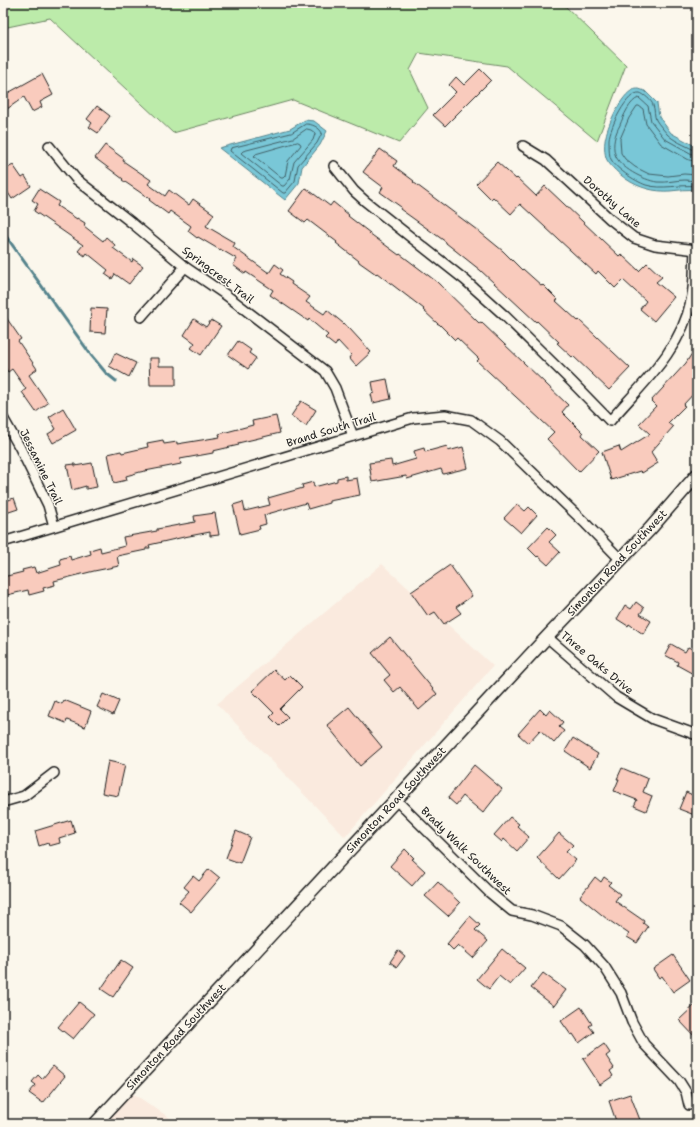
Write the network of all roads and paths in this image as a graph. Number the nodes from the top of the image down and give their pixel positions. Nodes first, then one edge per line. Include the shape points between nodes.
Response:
1 (49, 146) dead end
2 (522, 146) dead end
3 (334, 166) dead end
4 (696, 249) edge
5 (185, 267) junction
6 (141, 317) dead end
7 (3, 418) edge
8 (353, 436) junction
9 (697, 475) edge
10 (54, 526) junction
11 (3, 542) edge
12 (621, 560) junction
13 (548, 637) junction
14 (697, 735) edge
15 (54, 773) dead end
16 (396, 800) junction
17 (3, 802) edge
18 (689, 1105) dead end
19 (95, 1124) edge

1 - 5 street, Springcrest Trail via 76,179
2 - 4 street, Dorothy Lane via 546,160 634,238 655,245
3 - 4 street via 364,201 465,280 505,316 610,421 666,357 683,328 692,301
5 - 6 street
5 - 8 street, Springcrest Trail via 325,371 335,388
7 - 10 street, Jessamine Trail via 48,505
8 - 10 street, Brand South Trail
8 - 12 street, Brand South Trail via 413,418 446,415 471,420 500,441
9 - 12 street, Simonton Road Southwest
10 - 11 street, Brand South Trail
12 - 13 street, Simonton Road Southwest
13 - 14 street, Three Oaks Drive via 616,697 653,719
13 - 16 street, Simonton Road Southwest
15 - 17 street via 24,796
16 - 18 street, Brady Walk Southwest via 489,892 512,911 532,915 561,926 585,945 604,966 621,993 644,1044 679,1081 686,1092
16 - 19 street, Simonton Road Southwest

